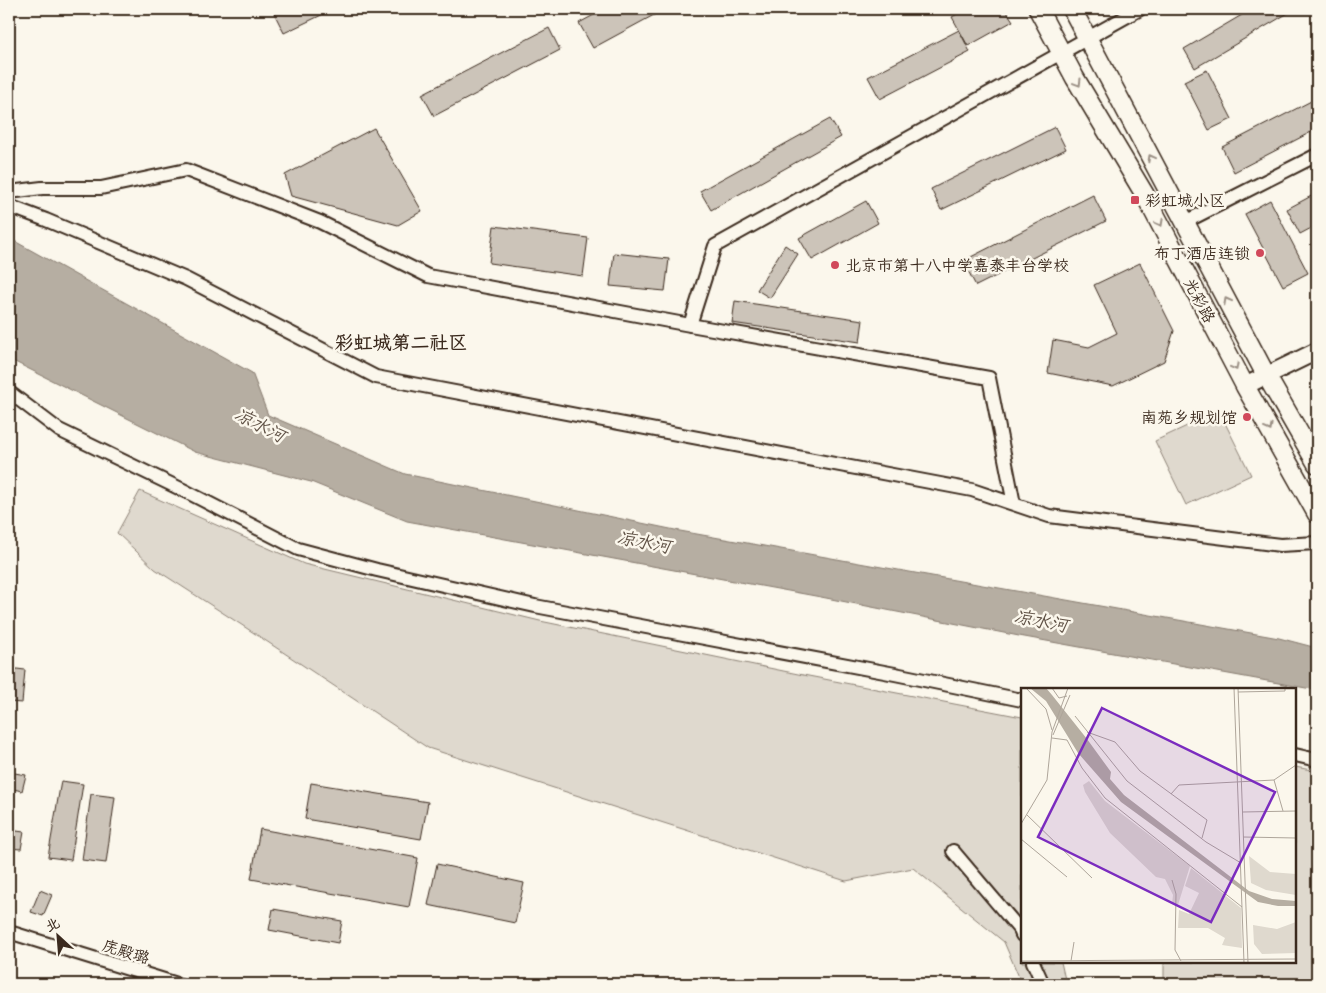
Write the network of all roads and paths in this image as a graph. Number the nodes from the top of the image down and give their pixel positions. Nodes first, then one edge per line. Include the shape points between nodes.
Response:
1 (1038, 9) edge
2 (1072, 9) edge
3 (1140, 9) edge
4 (1087, 38) junction
5 (1061, 53) junction
6 (1317, 155) edge
7 (9, 192) edge
8 (9, 206) edge
9 (1185, 222) junction
10 (690, 325) junction
11 (1317, 351) edge
12 (1266, 375) junction
13 (1245, 386) junction
14 (9, 392) edge
15 (1317, 464) edge
16 (1014, 504) junction
17 (1317, 514) edge
18 (1317, 543) edge
19 (1021, 700) edge
20 (1296, 755) edge
21 (1317, 760) edge
22 (953, 851) dead end
23 (9, 932) edge
24 (1021, 932) edge
25 (1034, 963) edge
26 (177, 984) edge
27 (1043, 984) edge

1 - 5 main road, 光彩路
2 - 4 main road, 光彩路
3 - 4 street
4 - 5 street
9 -> 4 main road, 光彩路
5 - 10 street via 715,246
5 -> 13 main road, 光彩路 via 1145,194
6 - 9 street
7 - 10 street via 42,188 102,188 186,170 320,222 428,276
8 - 16 street via 186,279 376,377 972,490
12 -> 9 main road, 光彩路
10 - 16 street via 990,378
11 - 12 street
12 - 13 street
12 - 15 main road, 光彩路
13 -> 17 main road, 光彩路
14 - 19 street via 59,430 298,549 535,606
16 - 18 street via 1049,516 1280,545
20 - 21 street
22 - 24 street
23 - 26 street, 庑殿璐
25 - 27 street

